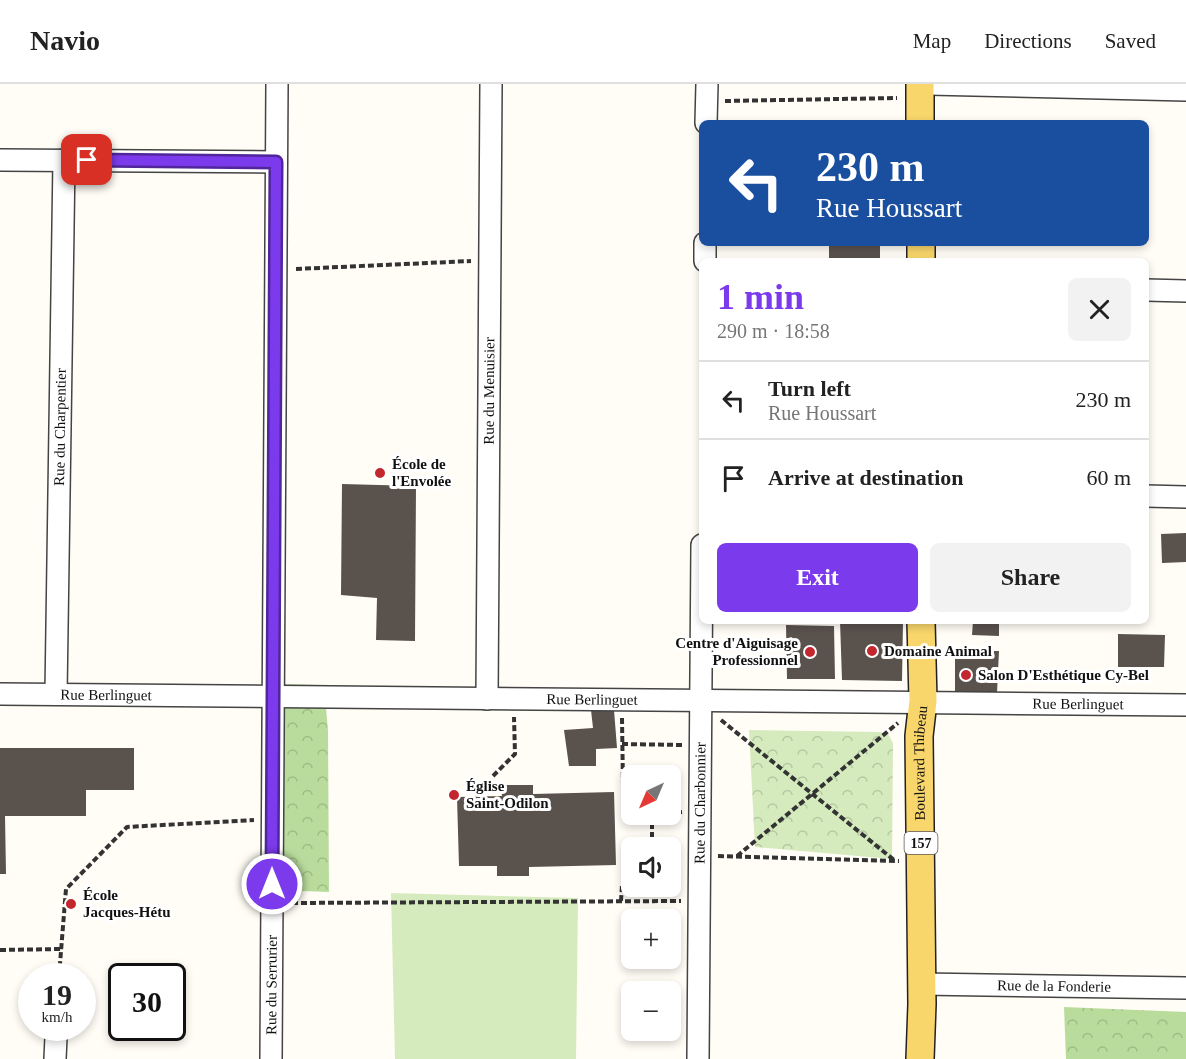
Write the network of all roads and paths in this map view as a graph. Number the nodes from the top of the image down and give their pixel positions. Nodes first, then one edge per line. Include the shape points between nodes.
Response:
1 (277, 84) edge
2 (491, 84) edge
3 (929, 84) edge
4 (1024, 85) edge
5 (912, 89) edge
6 (1186, 90) edge
7 (706, 93) edge
8 (706, 120) edge
9 (919, 120) edge
10 (0, 160) edge
11 (64, 160) junction
12 (276, 162) junction
13 (490, 260) junction
14 (275, 269) junction
15 (1149, 290) edge
16 (1186, 291) edge
17 (1149, 496) edge
18 (1186, 497) edge
19 (701, 624) edge
20 (921, 624) edge
21 (0, 694) edge
22 (56, 694) junction
23 (273, 697) junction
24 (487, 699) junction
25 (700, 701) junction
26 (923, 701) junction
27 (1186, 705) edge
28 (514, 721) dead end
29 (622, 722) dead end
30 (883, 735) dead end
31 (622, 744) junction
32 (701, 745) junction
33 (622, 765) edge
34 (493, 776) dead end
35 (812, 795) junction
36 (273, 819) junction
37 (700, 856) junction
38 (736, 856) junction
39 (621, 897) edge
40 (621, 901) junction
41 (699, 901) junction
42 (300, 903) dead end
43 (61, 949) junction
44 (0, 950) edge
45 (60, 963) edge
46 (922, 984) junction
47 (1186, 988) edge
48 (56, 1041) edge
49 (922, 1056) edge
50 (55, 1059) edge
51 (272, 1059) edge
52 (698, 1059) edge

1 - 12 street, Rue du Serrurier
2 - 13 street, Rue du Menuisier
3 - 4 street
4 - 6 street
5 - 7 path via 897,98
5 - 9 main road
7 - 8 street
10 - 11 street
11 - 12 street
11 - 22 street, Rue du Charpentier
12 - 14 street, Rue du Serrurier
13 - 14 path
13 - 24 street, Rue du Menuisier
14 - 23 street, Rue du Serrurier
15 - 16 street
17 - 18 street
19 - 25 street, Rue du Charbonnier
20 - 26 main road, Boulevard Thibeau / 157
21 - 22 street, Rue Berlinguet
22 - 23 street, Rue Berlinguet
23 - 24 street, Rue Berlinguet
23 - 36 street, Rue du Serrurier
24 - 25 street, Rue Berlinguet
25 - 26 street, Rue Berlinguet
25 - 32 street, Rue du Charbonnier
25 - 35 path
26 - 27 street, Rue Berlinguet
26 - 46 main road, Boulevard Thibeau / 157 via 919,736
28 - 34 path via 515,754
29 - 31 path
30 - 35 path
31 - 32 path
31 - 33 path
32 - 37 street, Rue du Charbonnier
35 - 38 path
35 - 38 path via 894,860
36 - 43 path via 127,826 66,889
36 - 51 street, Rue du Serrurier
37 - 38 path
37 - 41 street, Rue du Charbonnier
39 - 40 path
40 - 41 path
40 - 42 path
41 - 52 street, Rue du Charbonnier
43 - 44 path
43 - 45 path
46 - 47 street, Rue de la Fonderie
46 - 49 main road, Boulevard Thibeau / 157
48 - 50 street

